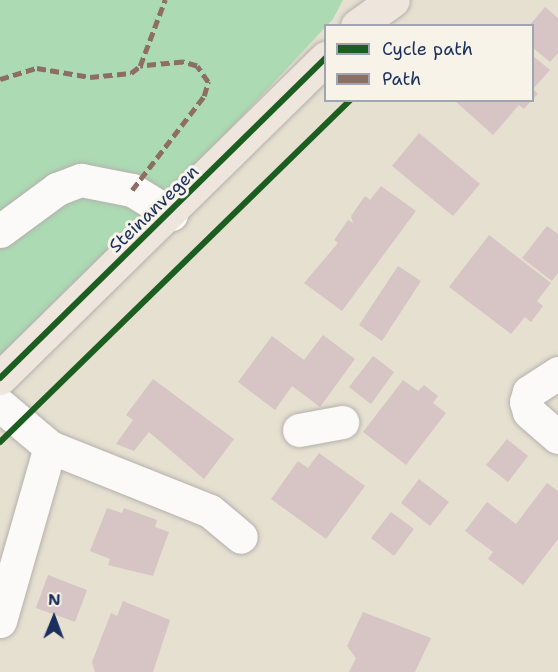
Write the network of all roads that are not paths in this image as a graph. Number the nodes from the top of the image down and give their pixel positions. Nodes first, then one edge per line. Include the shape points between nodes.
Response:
1 (324, 60) edge
2 (171, 214) junction
3 (0, 231) edge
4 (558, 373) edge
5 (0, 378) edge
6 (0, 405) edge
7 (342, 422) dead end
8 (299, 430) dead end
9 (558, 437) edge
10 (50, 447) junction
11 (241, 537) dead end
12 (0, 621) edge

1 - 2 main road, Steinanvegen
2 - 3 street, Steinanvegen via 132,189 81,180 57,189
2 - 5 main road, Steinanvegen
4 - 9 street via 529,392 526,402 529,412
6 - 10 street
7 - 8 street
10 - 11 street via 210,511
10 - 12 street

